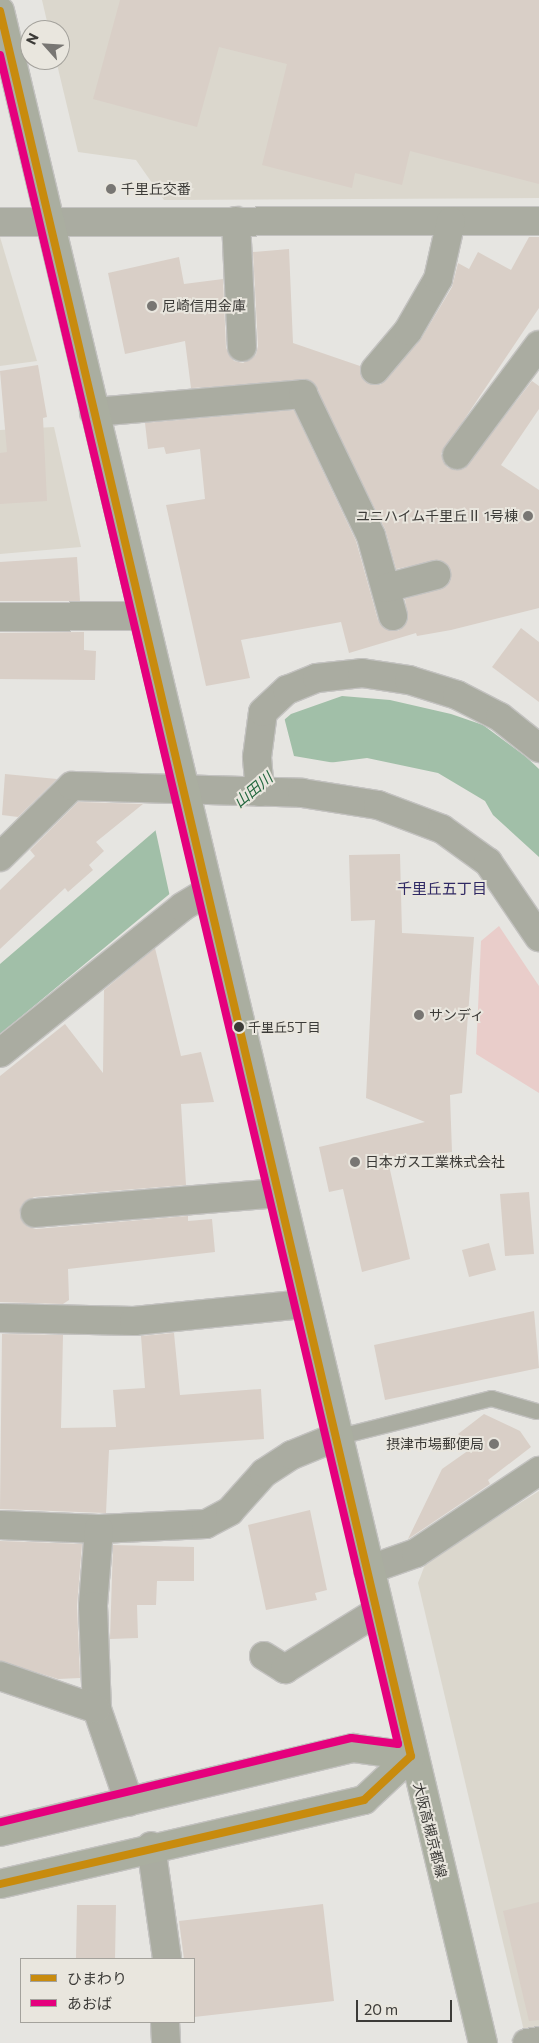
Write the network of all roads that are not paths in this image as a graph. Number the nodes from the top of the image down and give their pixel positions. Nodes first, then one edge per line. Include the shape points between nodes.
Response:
1 (0, 11) edge
2 (236, 221) junction
3 (451, 221) junction
4 (539, 221) edge
5 (0, 222) edge
6 (50, 222) junction
7 (539, 345) edge
8 (242, 348) dead end
9 (375, 370) dead end
10 (94, 412) junction
11 (457, 455) dead end
12 (436, 575) dead end
13 (386, 588) junction
14 (141, 616) junction
15 (393, 616) dead end
16 (0, 617) edge
17 (539, 748) edge
18 (182, 786) junction
19 (260, 792) junction
20 (0, 857) edge
21 (206, 886) junction
22 (539, 937) edge
23 (0, 1054) edge
24 (280, 1193) junction
25 (35, 1213) dead end
26 (305, 1304) junction
27 (0, 1318) edge
28 (536, 1411) dead end
29 (336, 1437) junction
30 (539, 1471) edge
31 (0, 1525) edge
32 (99, 1529) junction
33 (368, 1570) junction
34 (378, 1611) junction
35 (264, 1656) dead end
36 (0, 1676) edge
37 (97, 1710) junction
38 (412, 1756) junction
39 (130, 1802) junction
40 (0, 1832) edge
41 (150, 1846) junction
42 (0, 1884) edge
43 (168, 1958) edge
44 (165, 2023) edge
45 (539, 2041) edge
46 (166, 2043) edge
47 (483, 2043) edge
48 (527, 2043) edge

1 - 6 main road, 大阪高槻京都線
2 - 3 street
2 - 6 street
2 - 8 street
3 - 4 street
3 - 9 street via 438,279 408,331
5 - 6 street
6 - 10 main road, 大阪高槻京都線
7 - 11 street
10 - 13 street via 303,394 371,536
10 - 14 main road, 大阪高槻京都線
12 - 13 street
13 - 15 street
14 - 16 street
14 - 18 main road, 大阪高槻京都線
17 - 19 street via 500,717 458,696 409,680 362,673 317,678 288,690 263,712 259,734
18 - 19 street
18 - 20 street via 72,786
18 - 21 main road, 大阪高槻京都線
19 - 22 street via 302,793 378,805 442,828 488,862
21 - 23 street
21 - 24 main road, 大阪高槻京都線
24 - 25 street
24 - 26 main road, 大阪高槻京都線
26 - 27 street via 134,1321
26 - 29 main road, 大阪高槻京都線
28 - 29 lane via 491,1398
29 - 32 street via 278,1464 230,1511 206,1524
29 - 33 main road, 大阪高槻京都線
30 - 33 street via 416,1553
31 - 32 street
32 - 37 street via 93,1606
33 - 34 main road, 大阪高槻京都線
34 - 35 street via 285,1670
34 - 38 main road, 大阪高槻京都線
36 - 37 street
37 - 39 street
38 - 39 main road via 353,1748
38 - 41 main road via 364,1800
38 - 47 main road, 大阪高槻京都線
39 - 40 main road
41 - 42 main road
41 - 43 street
44 - 46 street
45 - 48 street

